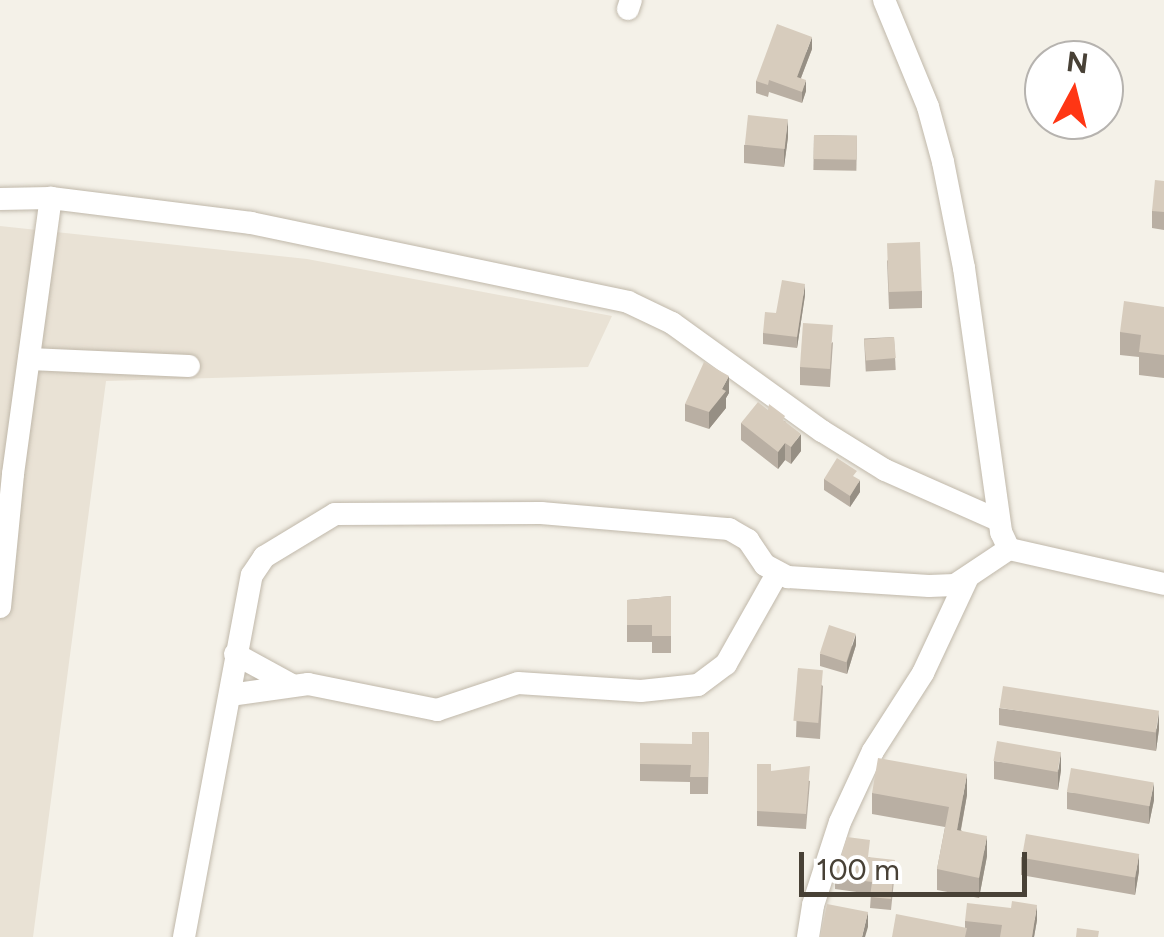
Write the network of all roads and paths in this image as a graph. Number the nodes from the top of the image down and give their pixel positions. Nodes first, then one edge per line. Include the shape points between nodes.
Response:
1 (884, 0) edge
2 (51, 198) junction
3 (0, 199) edge
4 (28, 359) junction
5 (189, 366) dead end
6 (998, 520) junction
7 (1009, 549) junction
8 (777, 574) junction
9 (968, 577) junction
10 (1164, 584) edge
11 (0, 608) edge
12 (235, 654) junction
13 (290, 684) junction
14 (230, 695) junction
15 (184, 937) edge
16 (808, 937) edge

1 - 6 street via 944,162
2 - 3 street
2 - 4 street
2 - 6 street via 252,222 628,302 672,323 885,470
4 - 5 street
4 - 11 street
6 - 7 street
7 - 9 street
7 - 10 street
8 - 9 street via 945,586
8 - 12 street via 730,529 541,512 348,511 310,527 257,564
8 - 13 street via 726,664 698,686 641,691 518,683 438,710 342,688
9 - 16 street via 923,674 873,751 840,822
12 - 13 street
12 - 14 street
13 - 14 street
14 - 15 street

